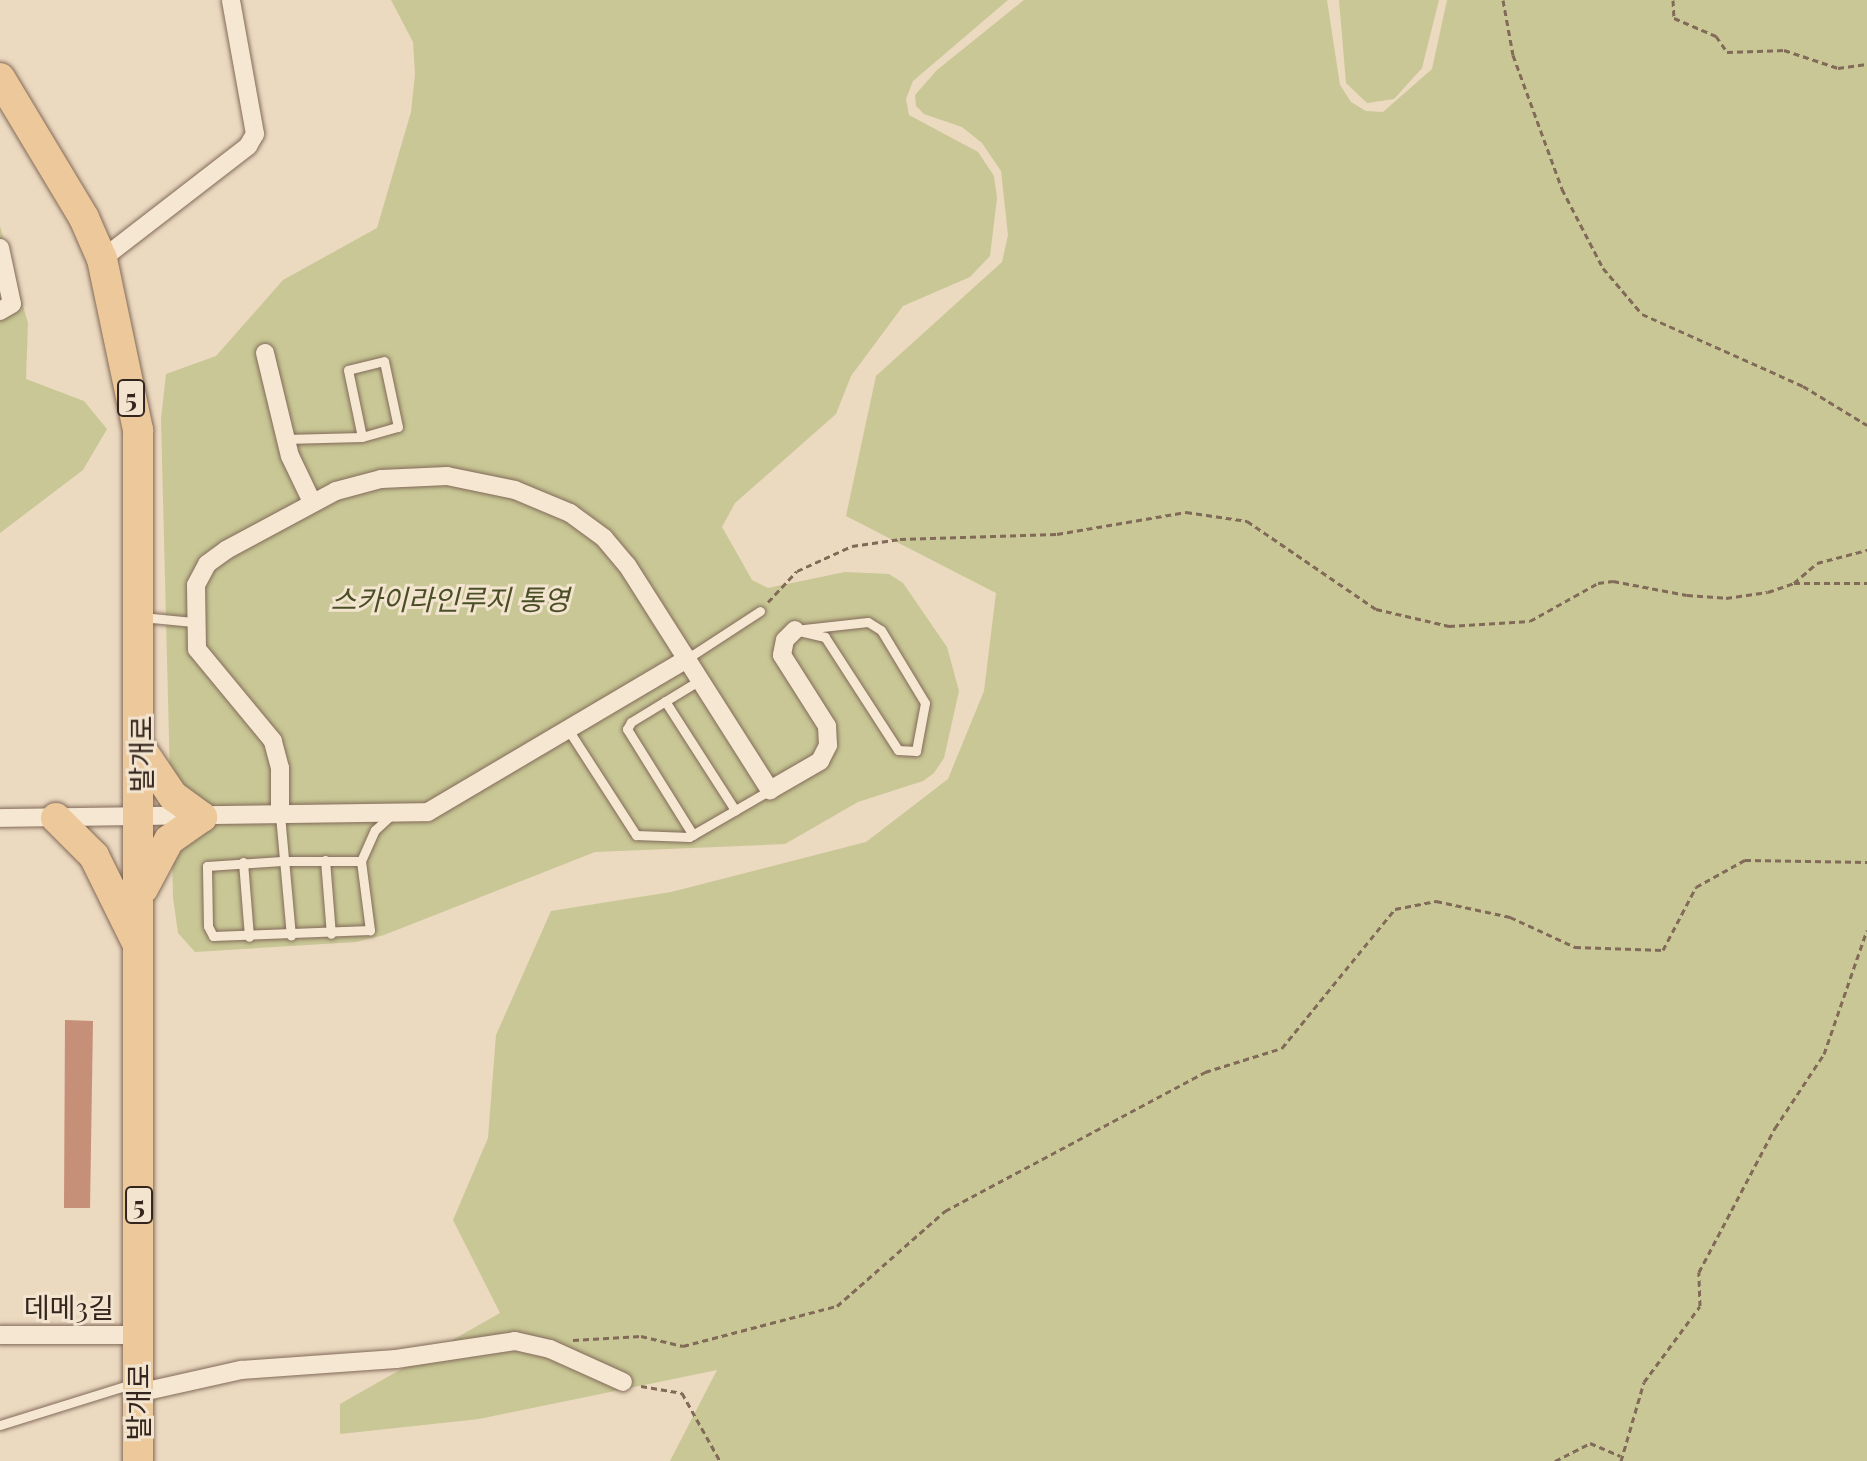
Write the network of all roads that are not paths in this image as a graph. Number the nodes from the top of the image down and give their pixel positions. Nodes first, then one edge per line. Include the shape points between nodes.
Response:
1 (231, 0) edge
2 (0, 78) edge
3 (0, 248) edge
4 (102, 259) junction
5 (0, 311) edge
6 (265, 353) dead end
7 (362, 437) junction
8 (285, 439) junction
9 (312, 502) junction
10 (760, 611) road end
11 (140, 617) junction
12 (194, 622) junction
13 (795, 630) junction
14 (688, 658) junction
15 (700, 680) junction
16 (665, 701) junction
17 (569, 731) junction
18 (140, 747) junction
19 (770, 790) junction
20 (735, 810) junction
21 (280, 815) junction
22 (390, 816) junction
23 (202, 817) junction
24 (0, 818) edge
25 (56, 818) junction
26 (141, 819) junction
27 (693, 835) junction
28 (325, 860) junction
29 (282, 861) junction
30 (361, 861) junction
31 (243, 862) junction
32 (140, 895) junction
33 (331, 934) junction
34 (291, 935) junction
35 (249, 937) junction
36 (139, 949) junction
37 (0, 1335) edge
38 (138, 1335) junction
39 (623, 1382) road end
40 (138, 1388) junction
41 (0, 1425) edge
42 (138, 1461) edge

1 - 4 street via 255,134 248,146
2 - 4 main road, 발개로 / 5 via 51,159
3 - 5 street via 12,304
4 - 11 main road, 발개로 / 5 via 138,430
6 - 8 street
7 - 7 lane via 400,423 384,361 348,370
7 - 8 lane
8 - 9 street
9 - 12 street via 207,564 196,585
9 - 14 street via 381,479 447,476 515,490 559,508 616,551
10 - 14 lane
11 - 12 lane
11 - 18 main road, 발개로 / 5
12 - 21 street via 197,649 273,741 280,768
13 - 13 lane via 825,637 894,745 903,752 916,751 925,703 881,630 868,622
13 - 19 street via 785,640 784,662 827,726 828,745 820,761
14 - 15 street
14 - 17 street
15 - 16 lane
15 - 19 street
16 - 20 lane
16 - 27 lane via 627,729
17 - 22 street via 439,808
17 - 27 lane via 636,835
18 - 23 main road via 173,796
18 - 26 main road, 발개로 / 5
19 - 20 lane
20 - 27 lane
21 - 22 street
21 - 23 street
21 - 29 lane
22 - 30 lane via 375,830
23 - 26 street
23 - 32 main road via 169,840
24 - 25 street
25 - 26 street
25 - 36 main road via 94,856
26 - 32 main road, 발개로 / 5
28 - 29 lane
28 - 30 lane
28 - 33 lane
29 - 31 lane
29 - 34 lane
30 - 33 lane via 370,930
31 - 35 lane
31 - 35 lane via 207,866 208,926 213,936
32 - 36 main road, 발개로 / 5
33 - 34 lane
34 - 35 lane
36 - 38 main road, 발개로 / 5
37 - 38 street, 데메3길
38 - 40 main road, 발개로 / 5
39 - 40 street via 550,1349 515,1341 396,1359 241,1370
40 - 41 lane
40 - 42 main road, 발개로 / 5

